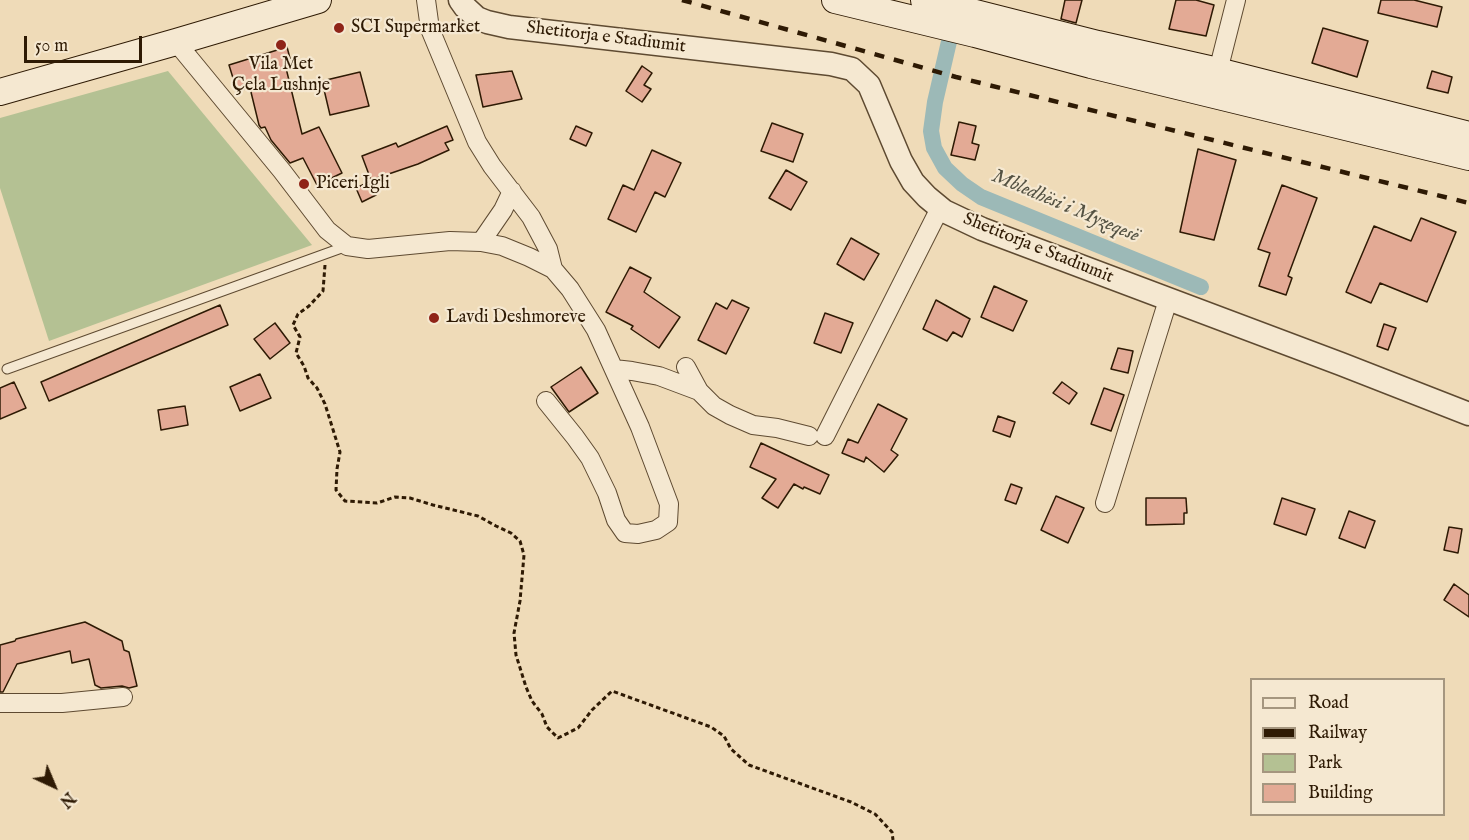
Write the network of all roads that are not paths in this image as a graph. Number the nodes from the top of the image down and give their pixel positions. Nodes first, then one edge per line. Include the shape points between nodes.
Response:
1 (318, 0) edge
2 (426, 0) edge
3 (460, 0) edge
4 (835, 0) edge
5 (1236, 0) edge
6 (950, 13) edge
7 (176, 42) junction
8 (1218, 71) junction
9 (0, 92) edge
10 (1469, 135) edge
11 (1469, 157) edge
12 (512, 191) junction
13 (940, 208) junction
14 (481, 242) junction
15 (347, 246) junction
16 (553, 269) junction
17 (1168, 300) junction
18 (686, 367) dead end
19 (7, 369) dead end
20 (614, 369) junction
21 (699, 391) junction
22 (546, 401) dead end
23 (1469, 414) edge
24 (1105, 503) dead end
25 (123, 697) dead end
26 (0, 703) edge

1 - 7 main road
2 - 12 street via 430,29 477,142
3 - 13 street, Shetitorja e Stadiumit via 477,18 509,27 852,69 869,86 914,182
4 - 6 main road
5 - 8 street
6 - 8 main road
6 - 11 main road via 1091,65
7 - 9 main road
7 - 15 street via 327,230
8 - 10 main road
12 - 14 street
12 - 16 street via 542,235
13 - 17 street, Shetitorja e Stadiumit via 982,229
13 - 21 street via 817,436 753,425 714,406
14 - 15 street via 368,249
14 - 16 street via 502,246
15 - 19 lane
16 - 20 street via 596,330
17 - 23 street, Shetitorja e Stadiumit
17 - 24 street
18 - 21 street
20 - 21 street via 659,376
20 - 22 street via 669,504 668,522 656,530 625,533 590,458
25 - 26 street via 62,703

